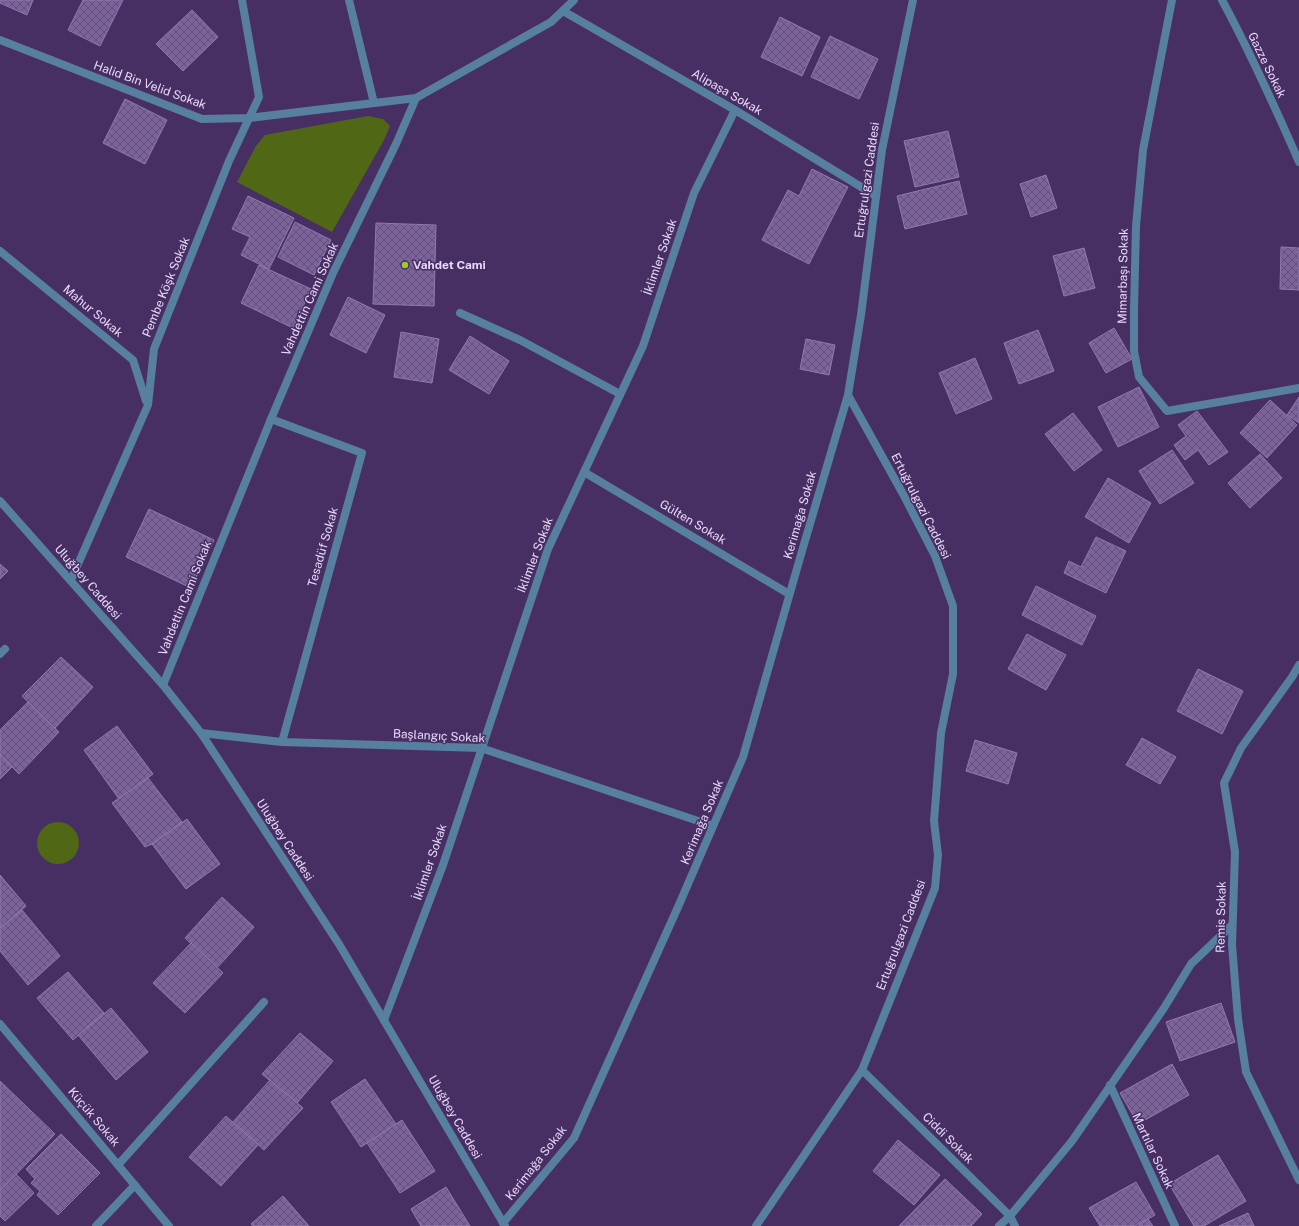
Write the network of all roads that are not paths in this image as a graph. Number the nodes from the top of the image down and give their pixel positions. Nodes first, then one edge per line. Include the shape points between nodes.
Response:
1 (243, 0) edge
2 (349, 0) edge
3 (574, 0) edge
4 (911, 0) edge
5 (1172, 0) edge
6 (1222, 0) edge
7 (563, 11) junction
8 (0, 40) edge
9 (416, 98) junction
10 (374, 103) junction
11 (735, 110) junction
12 (249, 118) junction
13 (1299, 162) edge
14 (876, 196) junction
15 (0, 251) edge
16 (460, 313) dead end
17 (1299, 388) edge
18 (620, 394) junction
19 (848, 395) junction
20 (148, 405) junction
21 (271, 419) junction
22 (584, 472) junction
23 (0, 501) edge
24 (71, 580) junction
25 (789, 594) junction
26 (1299, 665) edge
27 (163, 685) junction
28 (201, 733) junction
29 (282, 742) junction
30 (482, 748) junction
31 (713, 826) junction
32 (1232, 925) junction
33 (264, 1002) dead end
34 (384, 1020) junction
35 (0, 1024) edge
36 (862, 1070) junction
37 (1110, 1085) junction
38 (118, 1165) junction
39 (1299, 1180) edge
40 (135, 1185) junction
41 (1010, 1216) junction
42 (504, 1224) edge
43 (96, 1226) edge
44 (169, 1226) edge
45 (756, 1226) edge
46 (999, 1226) edge
47 (1015, 1226) edge
48 (1175, 1226) edge

1 - 12 street, Pembe Köşk Sokak via 260,97
2 - 10 street
3 - 7 street
4 - 14 street, Ertuğrulgazi Caddesi via 882,150
5 - 17 street, Mimarbaşı Sokak via 1143,150 1136,226 1134,351 1140,377 1167,411
6 - 13 street, Gazze Sokak
7 - 9 street via 551,22
7 - 11 street, Alipaşa Sokak
8 - 12 street, Halid Bin Velid Sokak via 202,119
9 - 10 street, Halid Bin Velid Sokak
9 - 21 street, Vahdettin Cami Sokak via 333,273
10 - 12 street, Halid Bin Velid Sokak
11 - 14 street, Alipaşa Sokak
11 - 18 street, İklimler Sokak via 694,193 642,346
12 - 20 street, Pembe Köşk Sokak via 229,161 154,349
14 - 19 street, Ertuğrulgazi Caddesi
15 - 20 street, Mahur Sokak via 133,360
16 - 18 street via 520,340
18 - 22 street, İklimler Sokak
19 - 25 street, Kerimağa Sokak
19 - 36 street, Ertuğrulgazi Caddesi via 935,556 953,606 953,674 941,733 934,820 938,855 935,888
20 - 24 street, Pembe Köşk Sokak
21 - 27 street, Vahdettin Cami Sokak
21 - 29 street, Tesadüf Sokak via 362,453
22 - 25 street, Gülten Sokak
22 - 30 street, İklimler Sokak via 548,549
23 - 24 street, Uluğbey Caddesi
24 - 27 street, Uluğbey Caddesi
25 - 31 street, Kerimağa Sokak via 743,757
26 - 32 street, Remis Sokak via 1241,748 1224,783 1235,852
27 - 28 street, Uluğbey Caddesi
28 - 29 street, Başlangıç Sokak
28 - 34 street, Uluğbey Caddesi via 339,944
29 - 30 street, Başlangıç Sokak
30 - 31 street, Başlangıç Sokak
30 - 34 street, İklimler Sokak via 443,865
31 - 42 street, Kerimağa Sokak via 574,1138
32 - 37 street via 1191,964 1164,1008
32 - 39 street, Remis Sokak via 1238,1019 1246,1072
33 - 38 street
34 - 42 street, Uluğbey Caddesi
35 - 38 street, Küçük Sokak
36 - 41 street, Ciddi Sokak
36 - 45 street, Ertuğrulgazi Caddesi
37 - 41 street via 1072,1141
37 - 48 street, Martılar Sokak
38 - 40 street, Küçük Sokak
40 - 43 street
40 - 44 street, Küçük Sokak
41 - 46 street
41 - 47 street, Ciddi Sokak

